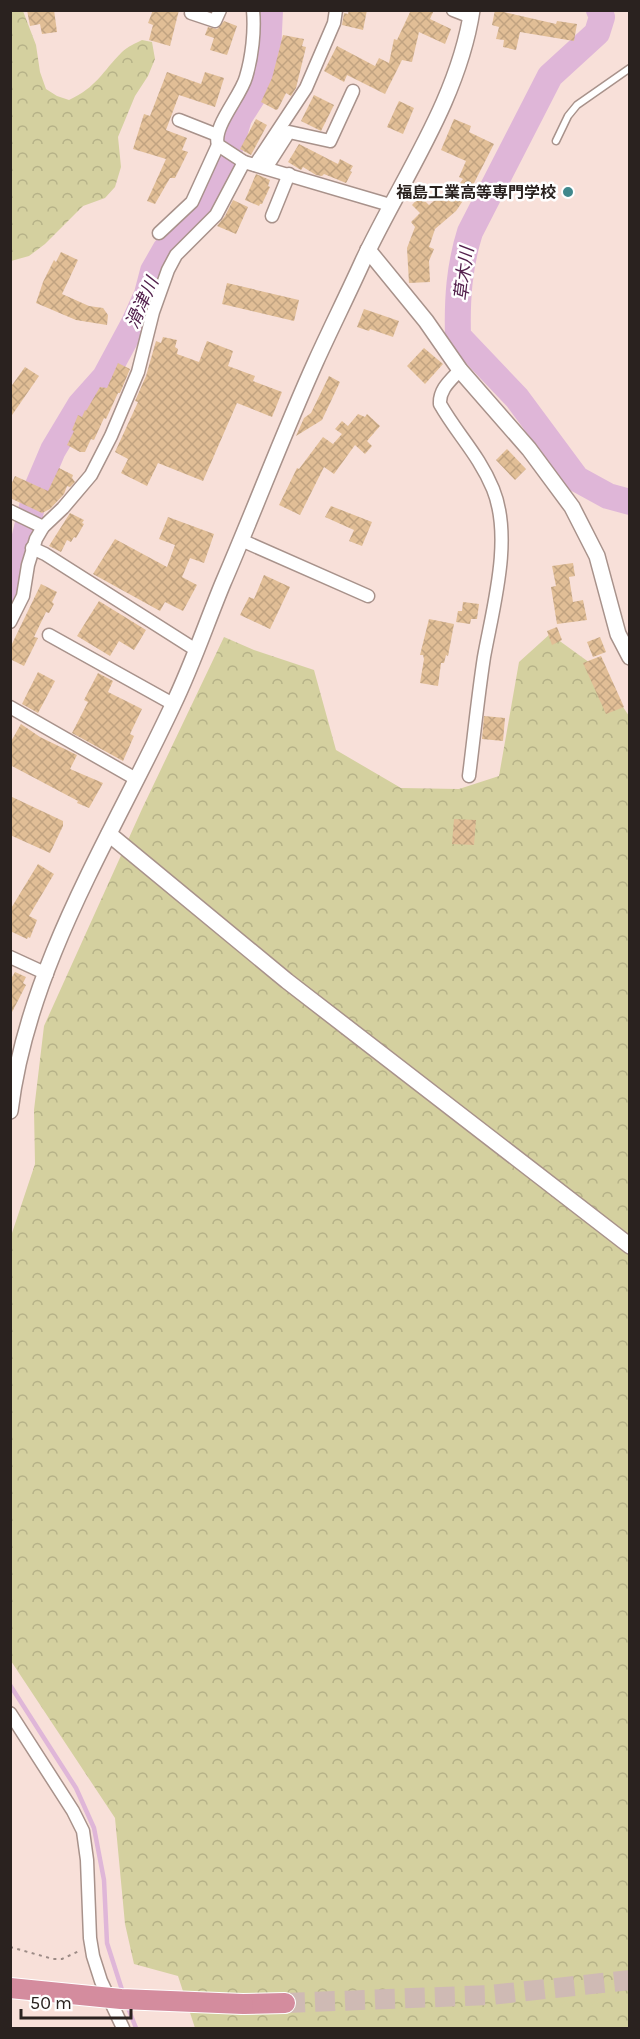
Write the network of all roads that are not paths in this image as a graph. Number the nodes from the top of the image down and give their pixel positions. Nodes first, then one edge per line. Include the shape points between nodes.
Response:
1 (220, 10) edge
2 (253, 10) edge
3 (336, 10) edge
4 (453, 10) edge
5 (191, 13) dead end
6 (472, 14) edge
7 (630, 68) edge
8 (354, 91) dead end
9 (179, 120) dead end
10 (556, 141) dead end
11 (219, 142) junction
12 (251, 164) junction
13 (289, 174) junction
14 (390, 205) junction
15 (272, 216) dead end
16 (159, 233) dead end
17 (368, 250) junction
18 (460, 370) junction
19 (10, 512) edge
20 (43, 527) junction
21 (241, 540) junction
22 (32, 548) junction
23 (368, 596) dead end
24 (10, 622) edge
25 (50, 636) dead end
26 (196, 650) junction
27 (630, 657) edge
28 (174, 704) junction
29 (10, 707) edge
30 (469, 776) dead end
31 (136, 779) junction
32 (109, 834) junction
33 (10, 957) edge
34 (47, 974) junction
35 (10, 1111) edge
36 (630, 1246) edge
37 (10, 1713) edge
38 (10, 1988) edge
39 (285, 2003) tunnel mouth
40 (123, 2028) edge

1 - 5 street via 214,21
2 - 11 street via 247,75 225,118
3 - 12 street via 306,88
4 - 6 street
6 - 14 street via 464,49 444,101 416,162
7 - 10 lane via 577,105
8 - 12 street via 330,141 290,132
9 - 11 street
11 - 12 street
11 - 16 street via 192,202
12 - 13 street
12 - 20 street via 216,215 182,248 168,270 138,372 111,436 94,469
13 - 14 street
13 - 15 street
14 - 17 street
17 - 18 street
17 - 21 street
18 - 27 street via 529,449 572,507 597,556 618,634
18 - 30 street via 439,395 440,404 476,454 493,489 501,542
19 - 20 street
20 - 22 street
21 - 23 street
21 - 26 street
22 - 24 street via 23,596
22 - 26 street
25 - 28 street
26 - 28 street
28 - 31 street
29 - 31 street
31 - 32 street
32 - 34 street
32 - 36 street via 287,981
33 - 34 street
34 - 35 street via 14,1080
37 - 40 street via 82,1831 92,1953
38 - 39 highway, bridge via 121,1999

